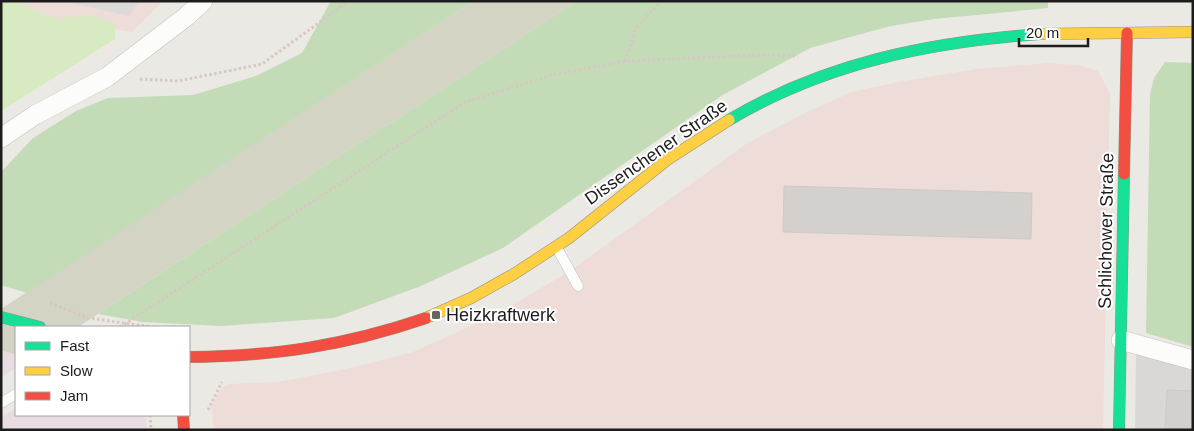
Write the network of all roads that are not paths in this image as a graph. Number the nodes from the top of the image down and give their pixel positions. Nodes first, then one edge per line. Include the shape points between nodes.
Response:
1 (202, 1) edge
2 (1193, 32) edge
3 (1127, 33) junction
4 (1, 138) edge
5 (556, 247) junction
6 (578, 286) dead end
7 (1, 317) edge
8 (36, 326) edge
9 (1121, 340) junction
10 (190, 357) edge
11 (1193, 360) edge
12 (15, 395) edge
13 (1, 403) edge
14 (183, 416) edge
15 (184, 430) edge
16 (1118, 430) edge

1 - 4 street via 107,77 34,116
2 - 3 main road, Dissenchener Straße
3 - 5 main road, Dissenchener Straße via 1010,36 947,43 889,54 820,76 736,116 648,175
3 - 9 main road, Schlichower Straße
5 - 6 lane
5 - 10 main road, Dissenchener Straße via 487,289 436,315 391,332 341,345 285,353 233,358
7 - 8 main road
9 - 11 street
9 - 16 main road, Schlichower Straße
12 - 13 lane
14 - 15 main road

